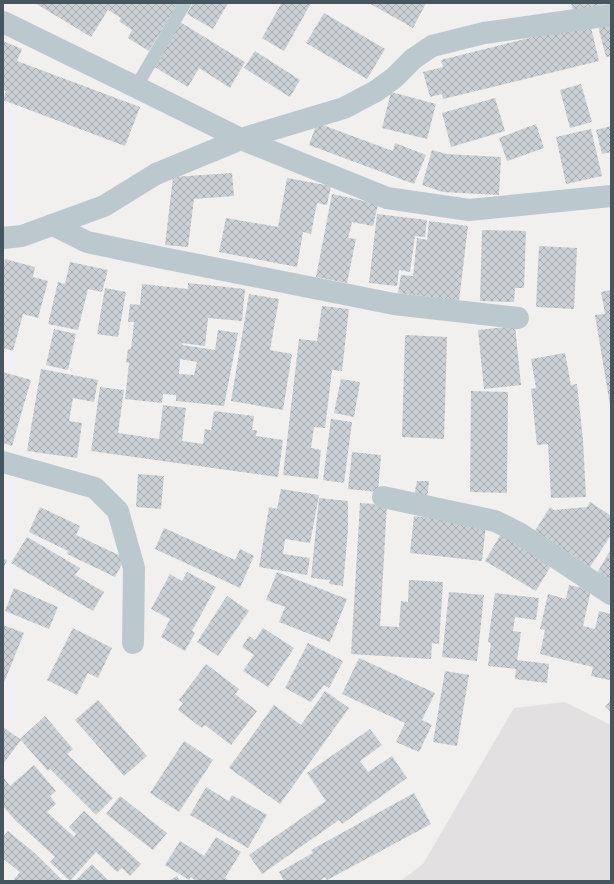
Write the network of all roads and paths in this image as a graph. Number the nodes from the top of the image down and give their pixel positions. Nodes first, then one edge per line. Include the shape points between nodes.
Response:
1 (185, 3) edge
2 (611, 15) edge
3 (3, 22) edge
4 (136, 87) junction
5 (241, 139) junction
6 (611, 196) edge
7 (53, 224) junction
8 (3, 238) edge
9 (518, 318) dead end
10 (3, 462) edge
11 (383, 497) dead end
12 (611, 594) edge
13 (133, 643) dead end

1 - 4 lane
2 - 5 street via 484,32 432,46 376,91 344,108
3 - 4 street
4 - 5 street
5 - 6 street via 387,198 469,210
5 - 7 street via 156,174 104,206
7 - 8 street via 22,236
7 - 9 street via 87,242 151,255 394,304
10 - 13 street via 95,488 118,511 134,568
11 - 12 street via 495,521 519,533

